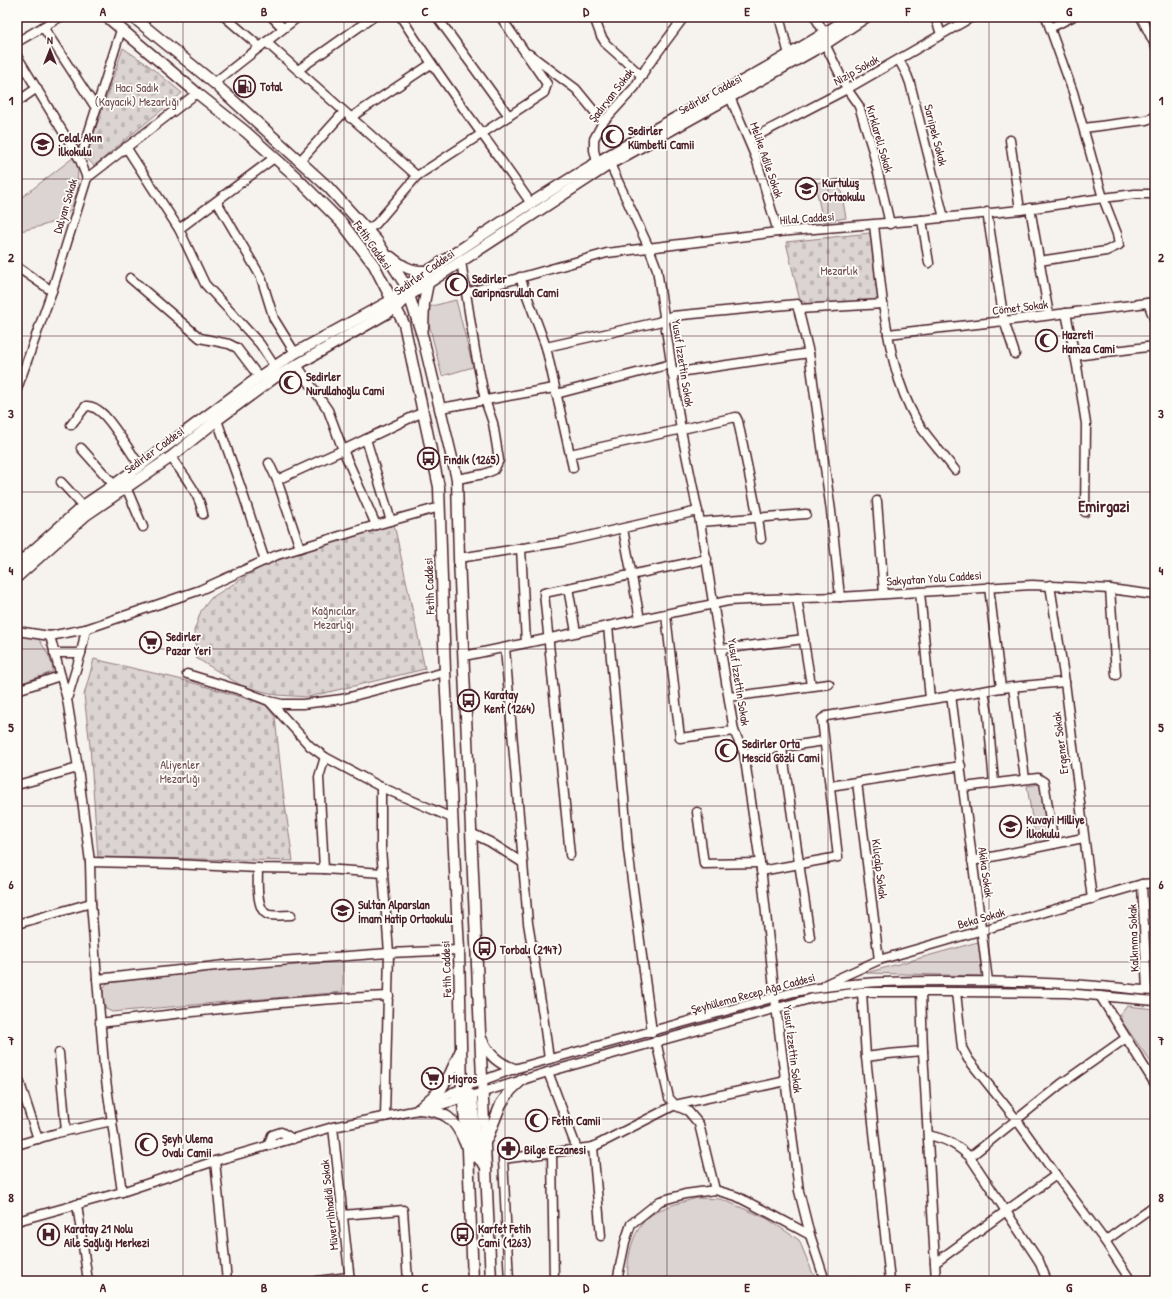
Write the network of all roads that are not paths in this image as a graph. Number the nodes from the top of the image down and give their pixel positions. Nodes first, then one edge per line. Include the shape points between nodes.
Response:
1 (60, 17) edge
2 (108, 17) edge
3 (133, 17) edge
4 (225, 17) edge
5 (272, 17) edge
6 (298, 17) edge
7 (374, 17) edge
8 (401, 17) edge
9 (438, 17) edge
10 (594, 17) edge
11 (684, 17) edge
12 (778, 17) edge
13 (815, 17) edge
14 (850, 17) edge
15 (866, 17) edge
16 (935, 17) edge
17 (972, 17) edge
18 (1046, 17) edge
19 (1072, 17) edge
20 (1141, 17) edge
21 (502, 19) dead end
22 (43, 27) junction
23 (283, 28) junction
24 (1050, 28) junction
25 (121, 30) junction
26 (825, 34) junction
27 (941, 34) junction
28 (17, 42) edge
29 (263, 44) junction
30 (825, 44) junction
31 (1155, 45) edge
32 (524, 50) junction
33 (789, 55) junction
34 (17, 56) edge
35 (899, 60) junction
36 (431, 64) junction
37 (298, 70) junction
38 (642, 76) junction
39 (214, 83) junction
40 (37, 88) junction
41 (847, 88) junction
42 (197, 93) junction
43 (730, 97) junction
44 (17, 102) edge
45 (96, 108) junction
46 (344, 112) junction
47 (509, 116) junction
48 (350, 118) junction
49 (1155, 118) edge
50 (256, 122) junction
51 (603, 122) junction
52 (1084, 128) junction
53 (246, 132) junction
54 (481, 133) junction
55 (749, 140) junction
56 (1010, 140) dead end
57 (126, 147) junction
58 (274, 158) junction
59 (80, 160) junction
60 (300, 161) junction
61 (597, 162) junction
62 (610, 164) junction
63 (417, 176) junction
64 (87, 178) junction
65 (1155, 194) edge
66 (1103, 198) junction
67 (217, 202) junction
68 (530, 202) junction
69 (1030, 208) junction
70 (1020, 210) junction
71 (986, 212) junction
72 (944, 218) junction
73 (922, 220) junction
74 (890, 224) junction
75 (874, 225) junction
76 (179, 229) junction
77 (366, 230) junction
78 (778, 232) junction
79 (649, 248) junction
80 (385, 253) junction
81 (461, 261) junction
82 (1039, 261) junction
83 (929, 263) dead end
84 (17, 267) edge
85 (430, 270) junction
86 (520, 277) junction
87 (130, 278) dead end
88 (428, 283) junction
89 (52, 291) junction
90 (408, 291) junction
91 (466, 293) junction
92 (1151, 303) edge
93 (394, 304) junction
94 (883, 304) junction
95 (798, 309) junction
96 (1066, 313) junction
97 (1049, 315) junction
98 (664, 318) junction
99 (1004, 321) junction
100 (1155, 321) edge
101 (888, 334) junction
102 (423, 338) junction
103 (1155, 346) edge
104 (546, 347) junction
105 (295, 353) junction
106 (809, 353) junction
107 (1015, 354) dead end
108 (1075, 356) junction
109 (671, 364) junction
110 (297, 365) junction
111 (275, 367) junction
112 (672, 373) junction
113 (259, 377) junction
114 (17, 389) edge
115 (555, 391) junction
116 (485, 400) junction
117 (441, 408) junction
118 (423, 412) junction
119 (214, 416) junction
120 (72, 425) dead end
121 (681, 430) junction
122 (366, 439) junction
123 (82, 448) dead end
124 (343, 450) junction
125 (570, 454) junction
126 (171, 457) junction
127 (269, 463) dead end
128 (140, 466) junction
129 (573, 468) dead end
130 (955, 470) dead end
131 (457, 479) junction
132 (277, 480) junction
133 (62, 482) dead end
134 (114, 485) junction
135 (126, 487) junction
136 (877, 501) dead end
137 (83, 506) junction
138 (440, 507) junction
139 (698, 511) junction
140 (1085, 512) dead end
141 (203, 514) dead end
142 (806, 514) dead end
143 (758, 518) junction
144 (391, 521) junction
145 (700, 522) junction
146 (376, 525) junction
147 (143, 527) dead end
148 (623, 529) junction
149 (761, 539) dead end
150 (300, 548) junction
151 (522, 548) junction
152 (459, 558) junction
153 (707, 559) junction
154 (265, 561) junction
155 (17, 565) edge
156 (632, 574) junction
157 (17, 577) edge
158 (1050, 585) junction
159 (989, 586) junction
160 (568, 588) junction
161 (1110, 589) junction
162 (920, 592) junction
163 (884, 594) junction
164 (1155, 595) edge
165 (840, 597) junction
166 (797, 598) junction
167 (714, 603) junction
168 (666, 615) junction
169 (640, 619) junction
170 (608, 626) junction
171 (86, 629) junction
172 (17, 631) edge
173 (576, 632) junction
174 (50, 636) junction
175 (548, 638) junction
176 (804, 639) junction
177 (526, 643) junction
178 (505, 648) junction
179 (721, 649) junction
180 (54, 653) junction
181 (81, 653) junction
182 (464, 656) junction
183 (445, 672) junction
184 (187, 674) dead end
185 (1116, 674) dead end
186 (60, 676) junction
187 (1064, 682) junction
188 (829, 684) dead end
189 (811, 685) junction
190 (1013, 687) junction
191 (1001, 688) junction
192 (17, 690) edge
193 (984, 690) junction
194 (951, 695) junction
195 (729, 697) junction
196 (67, 699) junction
197 (930, 699) junction
198 (270, 701) junction
199 (734, 731) junction
200 (824, 741) junction
201 (782, 748) junction
202 (744, 753) junction
203 (325, 757) junction
204 (961, 766) junction
205 (78, 768) junction
206 (1025, 779) junction
207 (856, 782) junction
208 (994, 783) junction
209 (17, 784) edge
210 (830, 786) junction
211 (381, 787) junction
212 (964, 787) junction
213 (697, 812) dead end
214 (452, 818) junction
215 (472, 833) junction
216 (1084, 838) junction
217 (1054, 844) junction
218 (570, 854) dead end
219 (972, 861) junction
220 (90, 862) junction
221 (523, 863) junction
222 (799, 864) junction
223 (760, 867) junction
224 (258, 868) junction
225 (324, 869) junction
226 (383, 873) junction
227 (1155, 883) edge
228 (1142, 884) junction
229 (1092, 899) junction
230 (91, 903) junction
231 (291, 915) dead end
232 (17, 924) edge
233 (982, 930) junction
234 (810, 937) dead end
235 (459, 950) junction
236 (389, 953) junction
237 (879, 960) junction
238 (97, 979) junction
239 (988, 980) junction
240 (818, 988) junction
241 (1151, 990) edge
242 (862, 992) junction
243 (921, 992) junction
244 (956, 992) junction
245 (389, 996) junction
246 (1100, 996) junction
247 (775, 998) junction
248 (1155, 1001) edge
249 (776, 1008) junction
250 (461, 1015) junction
251 (100, 1023) junction
252 (652, 1032) junction
253 (480, 1037) junction
254 (1126, 1038) junction
255 (656, 1041) junction
256 (461, 1050) junction
257 (923, 1051) junction
258 (59, 1053) dead end
259 (866, 1057) junction
260 (549, 1060) junction
261 (514, 1069) junction
262 (548, 1072) junction
263 (17, 1079) edge
264 (523, 1079) junction
265 (483, 1080) junction
266 (786, 1081) junction
267 (1155, 1084) edge
268 (464, 1092) junction
269 (483, 1092) junction
270 (675, 1105) junction
271 (419, 1109) junction
272 (385, 1117) junction
273 (1016, 1119) junction
274 (112, 1121) junction
275 (333, 1126) junction
276 (66, 1131) junction
277 (928, 1135) junction
278 (38, 1139) junction
279 (485, 1144) junction
280 (17, 1145) edge
281 (593, 1147) junction
282 (577, 1149) junction
283 (468, 1150) junction
284 (552, 1153) junction
285 (970, 1157) junction
286 (215, 1161) junction
287 (486, 1166) junction
288 (1056, 1175) junction
289 (715, 1190) junction
290 (122, 1192) junction
291 (77, 1204) junction
292 (1155, 1205) edge
293 (1006, 1211) junction
294 (342, 1215) junction
295 (17, 1221) edge
296 (810, 1235) junction
297 (602, 1236) dead end
298 (1105, 1241) junction
299 (935, 1263) junction
300 (350, 1279) edge
301 (88, 1281) edge
302 (227, 1281) edge
303 (317, 1281) edge
304 (408, 1281) edge
305 (473, 1281) edge
306 (492, 1281) edge
307 (509, 1281) edge
308 (554, 1281) edge
309 (617, 1281) edge
310 (825, 1281) edge
311 (890, 1281) edge
312 (936, 1281) edge
313 (1047, 1281) edge
314 (1131, 1281) edge

1 - 22 street
2 - 25 main road, Fetih Caddesi
3 - 39 main road, Fetih Caddesi
4 - 29 street
5 - 23 street
6 - 23 street
7 - 37 street
8 - 36 street
9 - 47 street
10 - 38 street via 606,44
11 - 38 street, Şadırvan Sokak
12 - 33 street
13 - 26 street
14 - 26 main road, Sedirler Caddesi
15 - 30 main road, Sedirler Caddesi
16 - 27 street
17 - 27 street, Nizip Sokak
18 - 24 street
19 - 24 street
20 - 31 street
21 - 32 street
22 - 28 street
22 - 45 street
23 - 29 street
24 - 52 street
25 - 42 main road, Fetih Caddesi
25 - 45 street
26 - 33 main road, Sedirler Caddesi
27 - 35 street, Nizip Sokak
29 - 37 street
29 - 39 street
30 - 41 street, Kırklareli Sokak
30 - 43 main road, Sedirler Caddesi
32 - 47 street via 547,84 544,93
32 - 51 street via 576,89
33 - 61 main road, Sedirler Caddesi
34 - 40 street, Dalyan Sokak
35 - 41 street, Nizip Sokak
35 - 72 street, Sarıipek Sokak via 910,83
36 - 48 street
36 - 54 street
37 - 46 street
38 - 51 street, Şadırvan Sokak via 636,87
39 - 50 main road, Fetih Caddesi
40 - 44 street
40 - 59 street, Dalyan Sokak
41 - 55 street, Nizip Sokak
41 - 74 street, Kırklareli Sokak via 859,106 873,151
42 - 53 main road, Fetih Caddesi
42 - 57 street
43 - 55 street, Melike Adile Sokak
43 - 62 main road, Sedirler Caddesi
45 - 59 street
46 - 48 street
46 - 60 street
47 - 54 street
48 - 63 street
49 - 52 street
50 - 53 main road
50 - 60 main road, Fetih Caddesi
51 - 61 street, Şadırvan Sokak via 594,139
52 - 66 street
53 - 58 main road, Fetih Caddesi
54 - 63 street
54 - 68 street
55 - 78 street, Melike Adile Sokak
56 - 70 street
57 - 64 street
57 - 76 street
58 - 67 street
58 - 93 main road, Fetih Caddesi via 342,223 374,265
59 - 64 street, Dalyan Sokak
60 - 77 main road, Fetih Caddesi via 328,187
61 - 62 street
61 - 68 main road, Sedirler Caddesi
62 - 79 street, Yusuf İzzettin Sokak
62 - 81 main road, Sedirler Caddesi
63 - 77 street via 376,224
64 - 89 street, Dalyan Sokak
65 - 66 street, Hilal Caddesi
66 - 69 street, Hilal Caddesi
66 - 82 street via 1117,234 1117,247
67 - 76 street
67 - 105 street via 261,277 274,319
68 - 85 main road, Sedirler Caddesi
69 - 70 street, Hilal Caddesi
69 - 82 street
70 - 71 street, Hilal Caddesi
71 - 72 street, Hilal Caddesi
71 - 99 street
72 - 73 street, Hilal Caddesi
73 - 74 street, Hilal Caddesi
73 - 83 street
74 - 75 street, Hilal Caddesi
75 - 78 street, Hilal Caddesi
75 - 94 street
76 - 111 street via 205,284 260,344
77 - 80 main road, Fetih Caddesi
78 - 79 street, Hilal Caddesi
79 - 86 street, Hilal Caddesi via 607,253
79 - 98 street, Yusuf İzzettin Sokak via 657,269
80 - 85 main road via 409,269 422,272
80 - 90 main road, Fetih Caddesi
81 - 88 main road, Sedirler Caddesi
81 - 91 street
82 - 97 street
84 - 89 street
85 - 90 main road, Sedirler Caddesi
86 - 91 street, Hilal Caddesi
86 - 104 street
87 - 113 street via 200,338 237,348
88 - 90 main road, Sedirler Caddesi
88 - 102 main road via 424,303
89 - 114 street, Dalyan Sokak
90 - 93 main road, Sedirler Caddesi
90 - 102 main road, Fetih Caddesi
91 - 116 street
92 - 96 street, Cömet Sokak
92 - 100 street
93 - 105 main road, Sedirler Caddesi
93 - 110 main road, Sedirler Caddesi
93 - 118 main road, Fetih Caddesi via 404,324
94 - 95 street
94 - 101 street
95 - 98 street via 797,304
95 - 106 street
96 - 97 street, Cömet Sokak
96 - 108 street
97 - 99 street, Cömet Sokak
98 - 104 street via 658,322
98 - 109 street, Yusuf İzzettin Sokak
99 - 101 street, Cömet Sokak
99 - 107 street
101 - 130 street via 902,390 918,422
102 - 117 main road, Fetih Caddesi
103 - 108 street
104 - 115 street
105 - 111 main road, Sedirler Caddesi
106 - 112 street
106 - 165 street
108 - 140 street via 1086,424
109 - 112 street, Yusuf İzzettin Sokak
109 - 115 street
110 - 119 main road, Sedirler Caddesi
110 - 124 street via 328,410
111 - 113 main road, Sedirler Caddesi
112 - 121 street, Yusuf İzzettin Sokak
113 - 119 main road, Sedirler Caddesi
115 - 116 street
115 - 125 street
116 - 117 street
116 - 131 street via 493,423 499,460 494,470
117 - 131 main road, Fetih Caddesi
118 - 122 street
118 - 138 main road, Fetih Caddesi via 439,487
119 - 126 main road, Sedirler Caddesi
119 - 128 main road, Sedirler Caddesi
119 - 154 street
120 - 128 street via 86,406 94,407 104,414
121 - 125 street
121 - 139 street, Yusuf İzzettin Sokak
121 - 143 street via 736,417
122 - 124 street
122 - 144 street
123 - 134 street
124 - 132 street
124 - 146 street
125 - 129 street
126 - 135 main road, Sedirler Caddesi
126 - 141 street via 201,502
127 - 132 street
128 - 134 main road, Sedirler Caddesi
131 - 152 main road, Fetih Caddesi
132 - 150 street
133 - 137 street
134 - 137 main road, Sedirler Caddesi
135 - 147 street
135 - 157 main road, Sedirler Caddesi via 86,515
136 - 163 street
137 - 155 main road, Sedirler Caddesi
138 - 144 street
138 - 183 main road, Fetih Caddesi
139 - 145 street, Yusuf İzzettin Sokak
139 - 148 street
142 - 143 street
143 - 145 street
143 - 149 street
144 - 146 street
145 - 153 street, Yusuf İzzettin Sokak
146 - 150 street
148 - 151 street
148 - 156 street
150 - 154 street
151 - 152 street
151 - 177 street
152 - 182 main road, Fetih Caddesi
153 - 156 street
153 - 167 street, Yusuf İzzettin Sokak
154 - 171 street via 200,590
156 - 160 street
156 - 169 street
158 - 159 street, Sakyatan Yolu Caddesi
158 - 161 street, Sakyatan Yolu Caddesi
158 - 187 street, Ergener Sokak
159 - 162 street, Sakyatan Yolu Caddesi
159 - 191 street
160 - 173 street
160 - 175 street via 544,593
161 - 164 street, Sakyatan Yolu Caddesi
161 - 185 street
162 - 163 street, Sakyatan Yolu Caddesi
162 - 197 street
163 - 165 street, Sakyatan Yolu Caddesi
165 - 166 street, Sakyatan Yolu Caddesi
166 - 167 street, Sakyatan Yolu Caddesi
166 - 176 street
167 - 168 street, Sakyatan Yolu Caddesi
167 - 179 street, Yusuf İzzettin Sokak
168 - 169 street, Sakyatan Yolu Caddesi
168 - 199 street via 680,738
169 - 170 street, Sakyatan Yolu Caddesi
170 - 173 street, Sakyatan Yolu Caddesi
170 - 252 street via 628,850
171 - 174 street
171 - 181 street
172 - 174 street
173 - 175 street, Sakyatan Yolu Caddesi
174 - 180 street
175 - 177 street, Sakyatan Yolu Caddesi
175 - 218 street
176 - 179 street
176 - 189 street
177 - 178 street, Sakyatan Yolu Caddesi
178 - 182 street, Sakyatan Yolu Caddesi
178 - 221 street
179 - 195 street, Yusuf İzzettin Sokak
180 - 181 street
180 - 186 street
181 - 196 street
182 - 215 main road, Fetih Caddesi
183 - 198 street via 342,699 303,704
183 - 214 main road, Fetih Caddesi
184 - 198 street
186 - 192 street
186 - 196 street
187 - 190 street
187 - 216 street, Ergener Sokak
188 - 189 street
189 - 195 street
190 - 191 street
190 - 206 street
191 - 193 street
193 - 194 street
193 - 208 street
194 - 197 street
194 - 204 street, Akika Sokak
195 - 199 street, Yusuf İzzettin Sokak
196 - 205 street
197 - 200 street via 827,716 822,719
198 - 203 street via 310,746
199 - 202 street, Yusuf İzzettin Sokak
200 - 201 street
200 - 210 street
201 - 202 street
201 - 222 street
202 - 223 street, Yusuf İzzettin Sokak
203 - 211 street
203 - 225 street via 319,777
204 - 207 street
204 - 212 street, Akika Sokak
205 - 209 street
205 - 220 street
206 - 208 street
206 - 217 street via 1038,778 1044,782
207 - 210 street
207 - 237 street, Kılıçalp Sokak
208 - 212 street
210 - 222 street via 838,857
211 - 214 street
211 - 226 street
212 - 219 street, Akika Sokak
213 - 223 street via 704,864
214 - 235 main road, Fetih Caddesi
215 - 221 street
215 - 253 main road, Fetih Caddesi
216 - 217 street
216 - 229 street, Ergener Sokak
217 - 219 street
219 - 233 street, Akika Sokak
220 - 224 street
220 - 230 street
221 - 260 street via 528,923
222 - 223 street
222 - 234 street
223 - 247 street, Yusuf İzzettin Sokak
224 - 225 street
224 - 231 street via 259,904 264,912 268,915
225 - 226 street
226 - 236 street
227 - 228 street, Beka Sokak
228 - 229 street, Beka Sokak
228 - 241 street, Kalkınma Sokak
229 - 233 street, Beka Sokak
230 - 232 street
230 - 238 street
233 - 237 street, Beka Sokak
233 - 239 street, Akika Sokak
235 - 236 street
235 - 250 main road, Fetih Caddesi
236 - 238 street via 225,965
236 - 245 street
237 - 240 street, Beka Sokak
238 - 251 street
239 - 240 street, Şeyhülema Recep Ağa Caddesi via 878,981
239 - 241 street, Şeyhülema Recep Ağa Caddesi
240 - 247 street, Şeyhülema Recep Ağa Caddesi
242 - 243 street, Şeyhülema Recep Ağa Caddesi
242 - 249 street, Şeyhülema Recep Ağa Caddesi via 813,998
242 - 259 street
243 - 244 street, Şeyhülema Recep Ağa Caddesi
243 - 257 street
244 - 246 street, Şeyhülema Recep Ağa Caddesi via 1066,993
244 - 273 street via 962,1048
245 - 251 street via 195,1011
245 - 272 street
246 - 248 street, Şeyhülema Recep Ağa Caddesi
246 - 254 street
247 - 249 street, Yusuf İzzettin Sokak
247 - 252 street, Şeyhülema Recep Ağa Caddesi
249 - 255 street, Şeyhülema Recep Ağa Caddesi
249 - 266 street, Yusuf İzzettin Sokak
250 - 256 main road, Fetih Caddesi
250 - 268 main road via 465,1032 468,1079
251 - 274 street
252 - 260 street, Şeyhülema Recep Ağa Caddesi
253 - 261 main road via 494,1058
253 - 265 main road, Fetih Caddesi
254 - 267 street
254 - 273 street
255 - 262 street, Şeyhülema Recep Ağa Caddesi
255 - 270 street via 669,1098
256 - 268 main road, Fetih Caddesi
256 - 271 main road via 441,1089
257 - 259 street
257 - 277 street
258 - 276 street
259 - 311 street
260 - 261 street, Şeyhülema Recep Ağa Caddesi
261 - 265 street, Şeyhülema Recep Ağa Caddesi
262 - 264 street, Şeyhülema Recep Ağa Caddesi
262 - 282 street
263 - 278 street
264 - 269 street, Şeyhülema Recep Ağa Caddesi
264 - 279 main road via 510,1090 501,1104
265 - 268 street, Şeyhülema Recep Ağa Caddesi
265 - 269 main road, Fetih Caddesi
266 - 270 street
266 - 296 street, Yusuf İzzettin Sokak via 798,1191
268 - 269 main road via 473,1089
268 - 271 street, Şeyhülema Recep Ağa Caddesi via 438,1106
268 - 283 main road, Fetih Caddesi
268 - 287 main road via 477,1157
269 - 279 main road, Fetih Caddesi
270 - 281 street
270 - 289 street via 688,1111 699,1124
271 - 272 street, Şeyhülema Recep Ağa Caddesi
271 - 283 main road via 444,1114 455,1124
272 - 275 street, Şeyhülema Recep Ağa Caddesi
273 - 285 street
273 - 288 street
274 - 276 street
274 - 290 street
275 - 286 street, Şeyhülema Recep Ağa Caddesi
275 - 294 street, Müverrihhadidi Sokak
276 - 278 street
277 - 285 street via 959,1147
277 - 299 street
278 - 280 street
279 - 287 main road, Fetih Caddesi
281 - 282 street
281 - 297 street
282 - 284 street
283 - 305 main road, Fetih Caddesi
284 - 307 street via 503,1159
284 - 308 street
285 - 293 street
286 - 290 street, Şeyhülema Recep Ağa Caddesi
286 - 302 street
287 - 306 main road, Fetih Caddesi
288 - 293 street
288 - 298 street
289 - 296 street via 736,1196
289 - 309 street via 660,1201 631,1224
290 - 291 street, Şeyhülema Recep Ağa Caddesi
291 - 295 street, Şeyhülema Recep Ağa Caddesi
291 - 301 street
292 - 298 street
293 - 299 street
293 - 313 street via 1039,1261
294 - 300 street, Müverrihhadidi Sokak
294 - 304 street via 403,1210
296 - 310 street, Yusuf İzzettin Sokak
298 - 314 street
299 - 312 street
300 - 303 street

